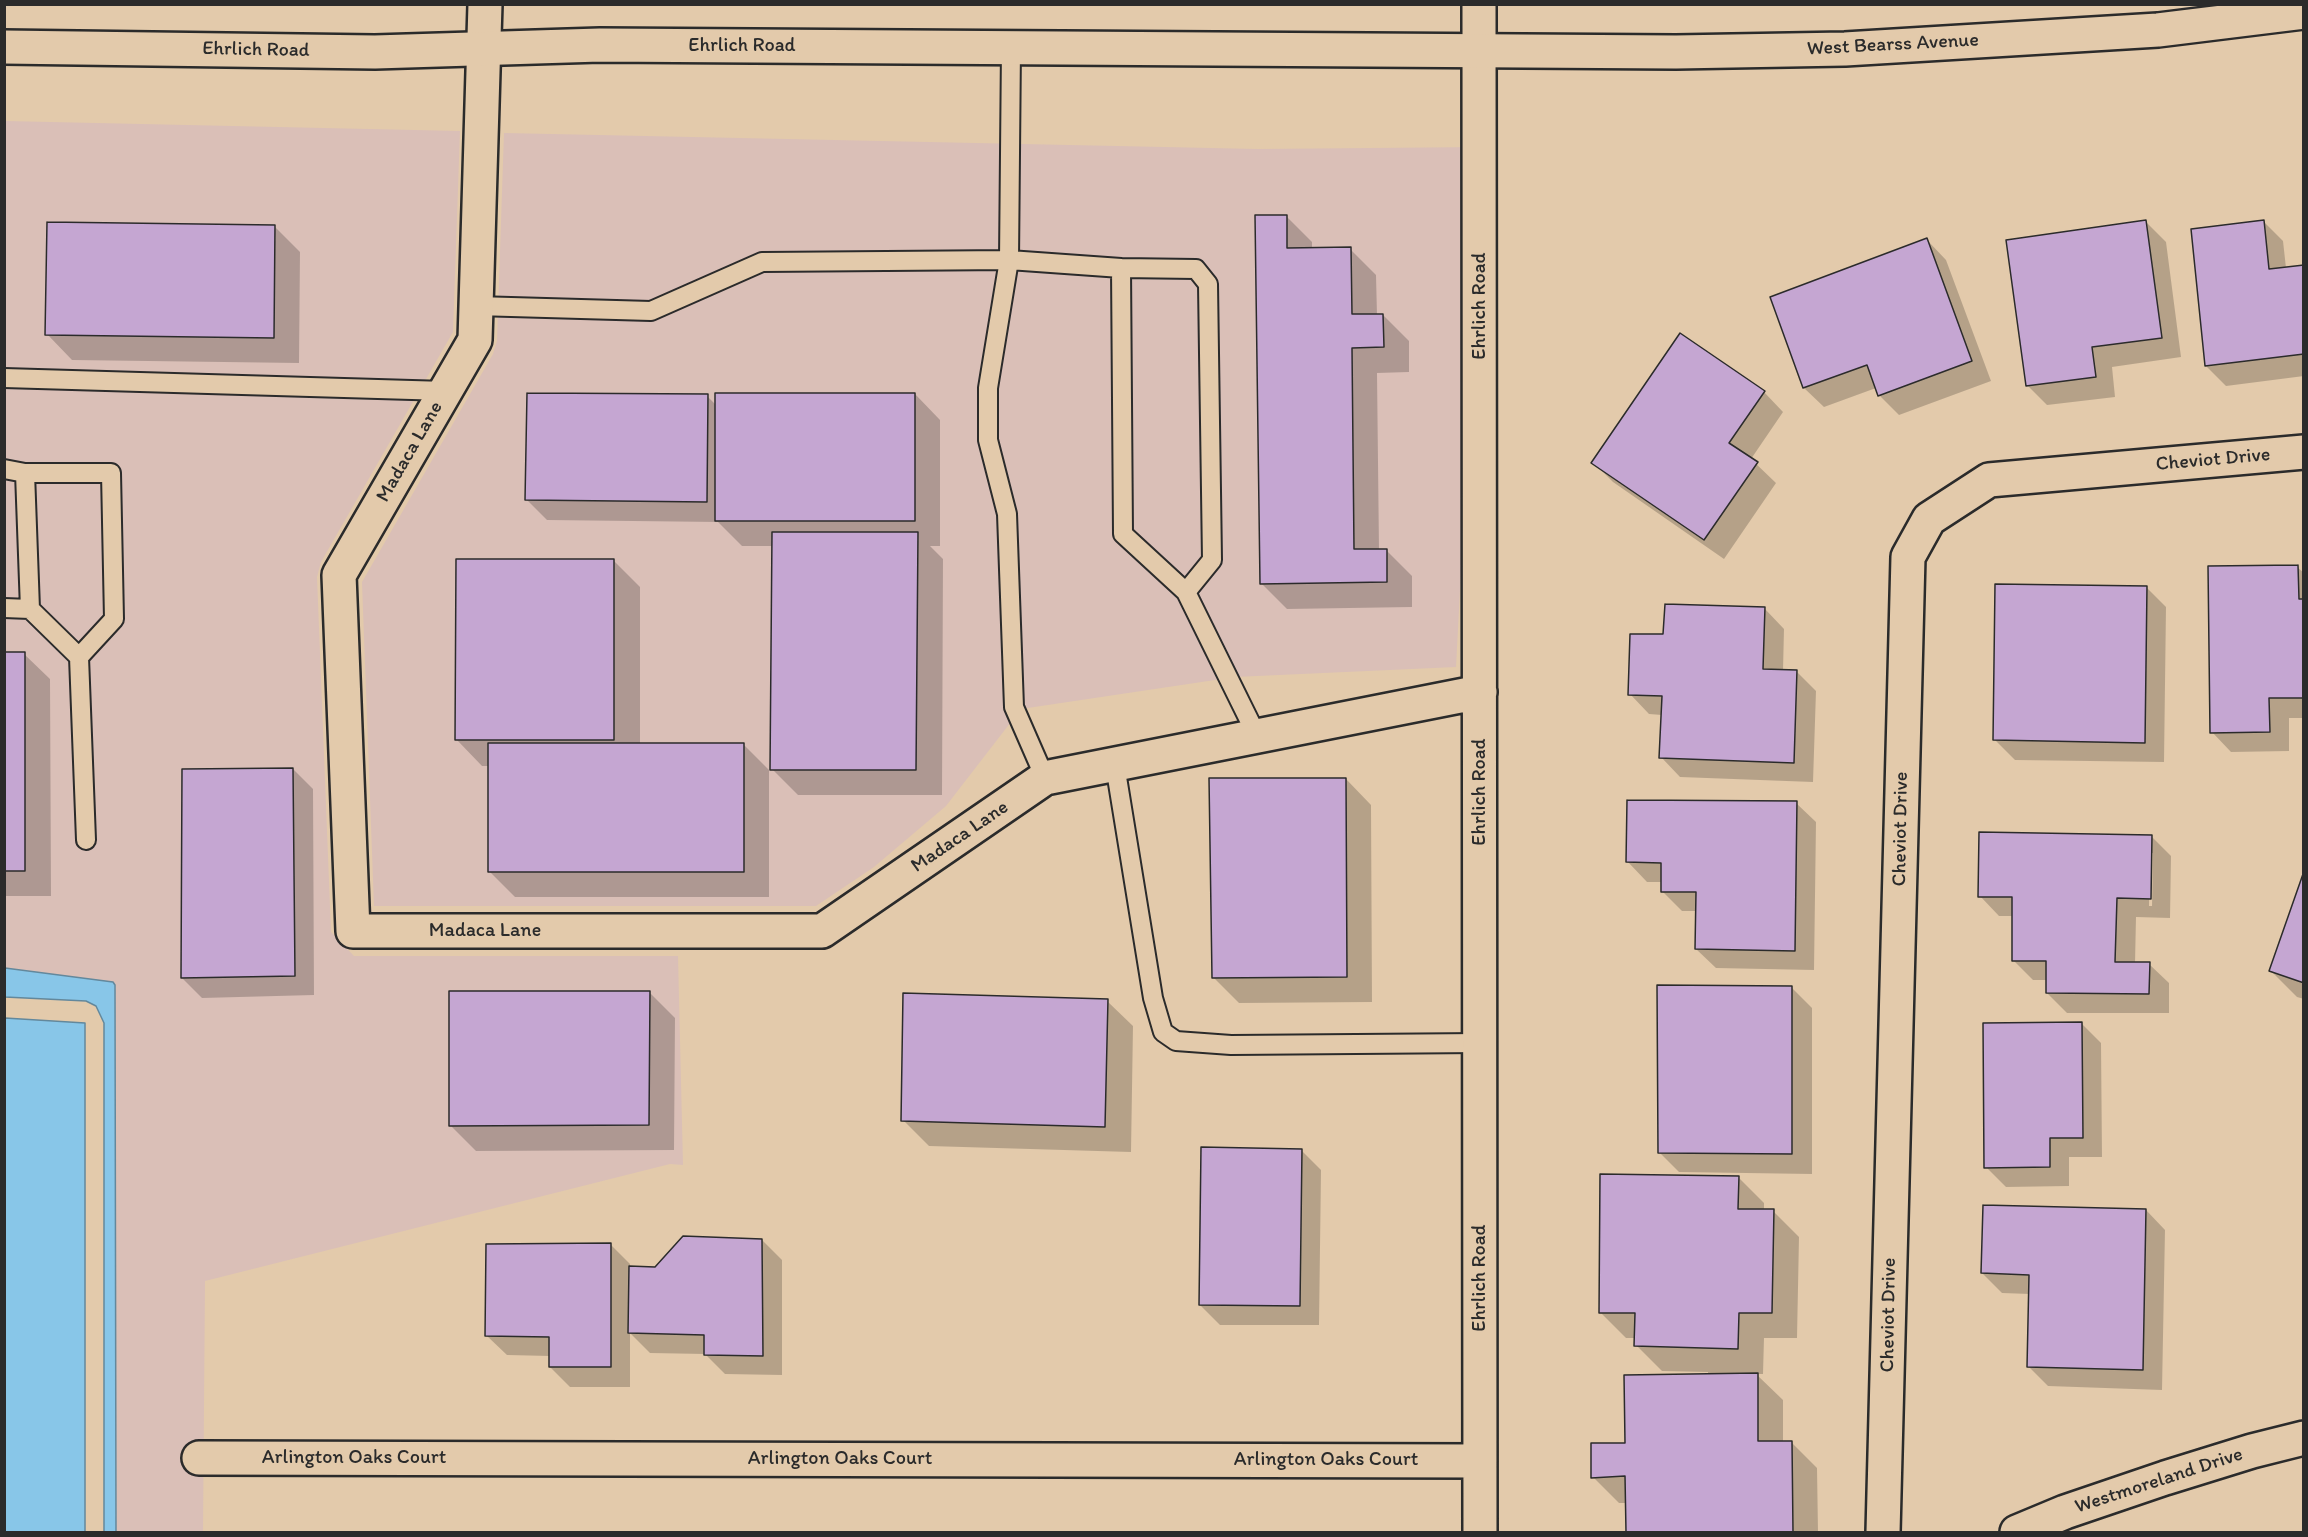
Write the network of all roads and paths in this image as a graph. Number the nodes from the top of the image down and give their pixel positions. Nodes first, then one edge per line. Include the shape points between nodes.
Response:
1 (484, 4) edge
2 (1479, 4) edge
3 (2304, 12) edge
4 (4, 47) edge
5 (1011, 47) junction
6 (485, 49) junction
7 (1480, 52) junction
8 (1009, 260) junction
9 (1121, 268) junction
10 (476, 306) junction
11 (4, 378) edge
12 (446, 391) junction
13 (2304, 452) edge
14 (4, 469) edge
15 (25, 472) junction
16 (1186, 592) junction
17 (4, 608) edge
18 (30, 609) junction
19 (79, 657) junction
20 (1479, 692) junction
21 (1257, 736) junction
22 (1115, 765) junction
23 (1045, 778) junction
24 (86, 840) dead end
25 (1481, 1043) junction
26 (2304, 1438) edge
27 (199, 1458) dead end
28 (1480, 1461) junction
29 (1480, 1533) edge
30 (1884, 1533) edge
31 (2017, 1533) edge

1 - 6 street, Madaca Lane
2 - 7 street, Ehrlich Road
3 - 7 street, West Bearss Avenue via 2158,30 1845,49
4 - 6 street, Ehrlich Road via 375,52
5 - 6 street, Ehrlich Road via 600,45
5 - 7 street, Ehrlich Road
5 - 8 lane
6 - 10 street, Madaca Lane
7 - 20 street, Ehrlich Road
8 - 9 lane
8 - 10 lane via 762,262 651,311
8 - 23 lane via 988,388 988,441 1007,514 1014,707
9 - 16 lane via 1123,534
9 - 16 lane via 1196,270 1208,284 1212,560
10 - 12 street, Madaca Lane via 475,340
11 - 12 lane
12 - 23 street, Madaca Lane via 339,575 353,931 822,931
13 - 30 street, Cheviot Drive via 1989,480 1929,519 1908,557
14 - 15 lane
15 - 18 lane
15 - 19 lane via 111,472 114,619
16 - 21 lane
17 - 18 lane
18 - 19 lane
19 - 24 lane
20 - 21 street, Madaca Lane
20 - 25 street, Ehrlich Road
21 - 22 street, Madaca Lane
22 - 23 street, Madaca Lane
22 - 25 lane via 1155,1006 1163,1032 1176,1041 1231,1045
25 - 28 street, Ehrlich Road
26 - 31 street, Westmoreland Drive via 2164,1478
27 - 28 street, Arlington Oaks Court
28 - 29 street, Ehrlich Road

